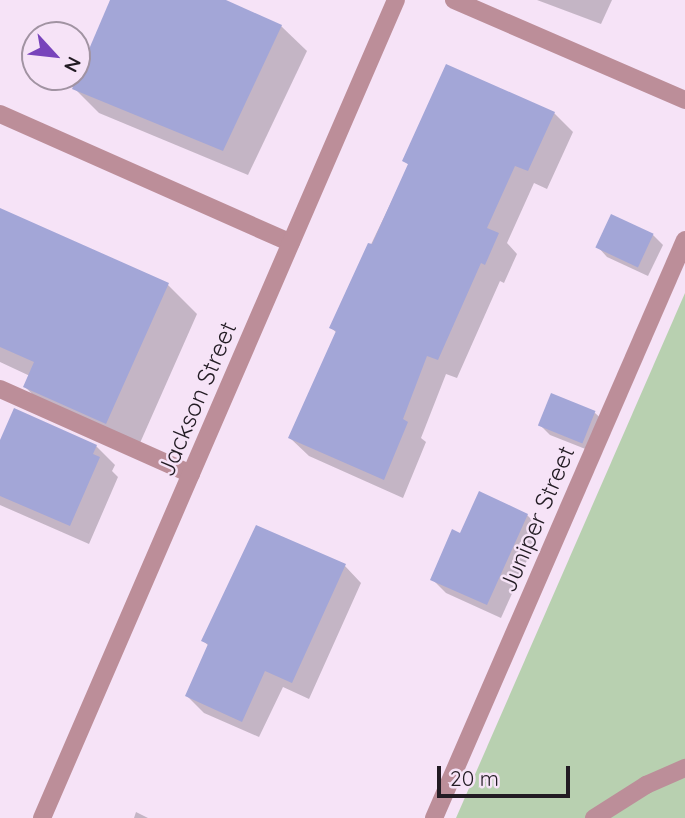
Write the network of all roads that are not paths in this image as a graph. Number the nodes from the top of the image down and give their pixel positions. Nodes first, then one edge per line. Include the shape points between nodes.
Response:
1 (397, 0) edge
2 (454, 0) edge
3 (685, 100) edge
4 (0, 114) edge
5 (685, 240) edge
6 (291, 243) junction
7 (0, 389) edge
8 (191, 474) junction
9 (685, 768) edge
10 (41, 818) edge
11 (434, 818) edge
12 (594, 818) edge

1 - 6 street, Jackson Street
2 - 3 street
4 - 6 street
5 - 11 street, Juniper Street
6 - 8 street, Jackson Street
7 - 8 street
8 - 10 street, Jackson Street
9 - 12 street via 646,785

